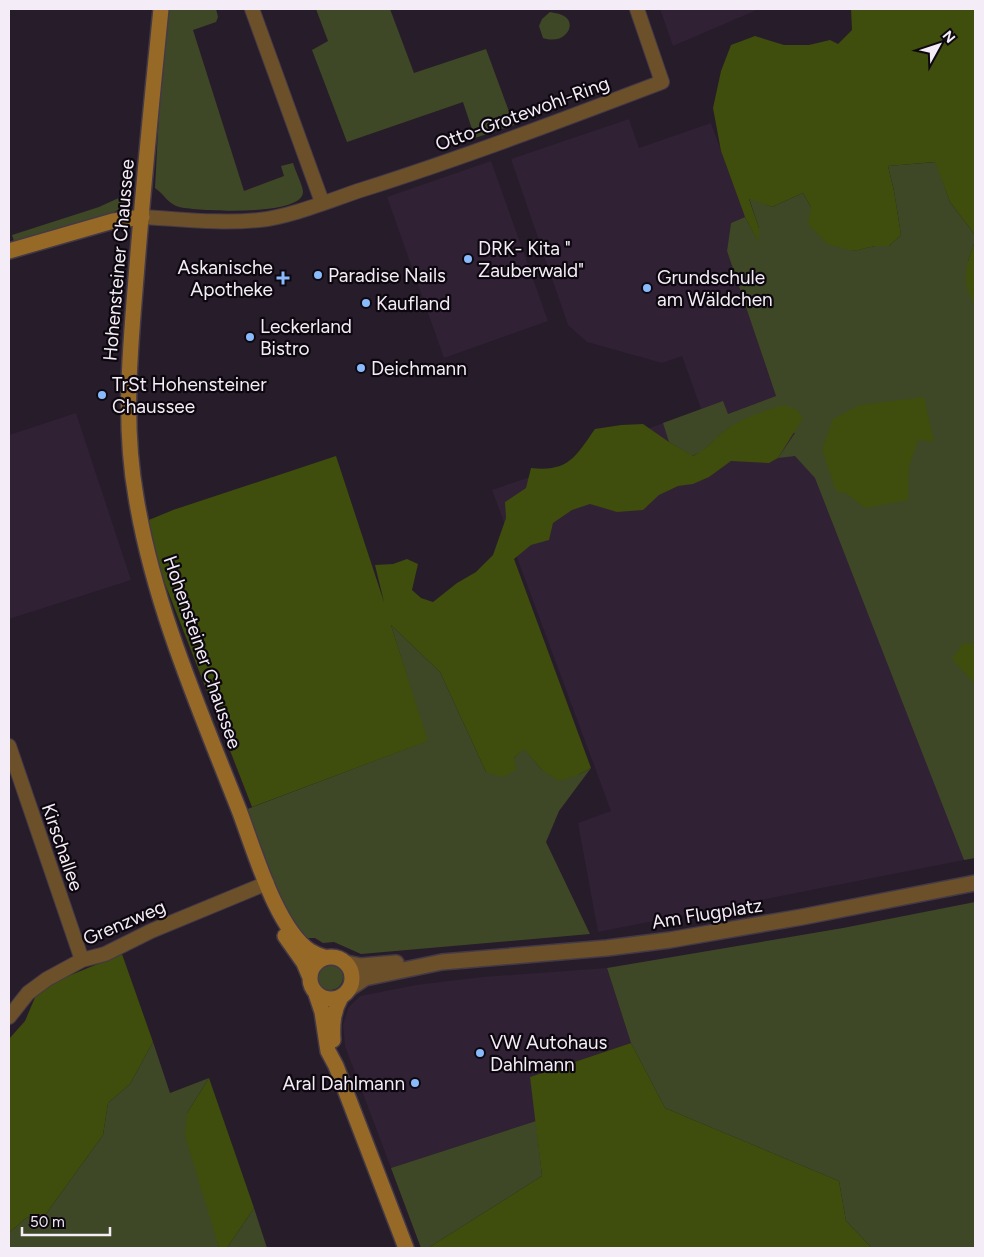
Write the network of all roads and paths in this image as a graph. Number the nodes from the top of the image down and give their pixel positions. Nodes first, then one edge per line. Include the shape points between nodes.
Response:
1 (161, 9) edge
2 (252, 9) edge
3 (637, 9) edge
4 (322, 202) junction
5 (142, 217) junction
6 (9, 251) edge
7 (9, 746) edge
8 (267, 883) junction
9 (975, 883) edge
10 (324, 957) junction
11 (82, 960) junction
12 (442, 962) junction
13 (346, 963) junction
14 (309, 975) junction
15 (345, 992) junction
16 (316, 994) junction
17 (9, 1017) edge
18 (336, 1066) junction
19 (406, 1248) edge

1 - 5 main road, Hohensteiner Chaussee
2 - 4 street
3 - 4 street, Otto-Grotewohl-Ring via 662,82 491,146
4 - 5 street, Otto-Grotewohl-Ring via 260,220 206,222
5 - 6 main road
5 - 8 main road, Hohensteiner Chaussee via 128,379 128,418 138,511 147,555 170,630
7 - 11 street, Kirschallee
8 - 10 main road, Hohensteiner Chaussee via 290,930 310,951
8 - 11 street, Grenzweg via 151,931 105,954
8 - 14 main road, Hohensteiner Chaussee via 282,929
9 - 12 street, Am Flugplatz via 670,940
10 - 13 main road via 334,956
10 - 14 main road via 315,963
11 - 17 street, Grenzweg via 28,993
12 - 13 street, Am Flugplatz via 361,966
12 - 15 street, Am Flugplatz via 365,978
13 - 15 main road via 352,975
14 - 16 main road
15 - 16 main road via 328,999
15 - 18 main road via 334,1010 332,1024
16 - 18 main road via 328,1051
18 - 19 main road

